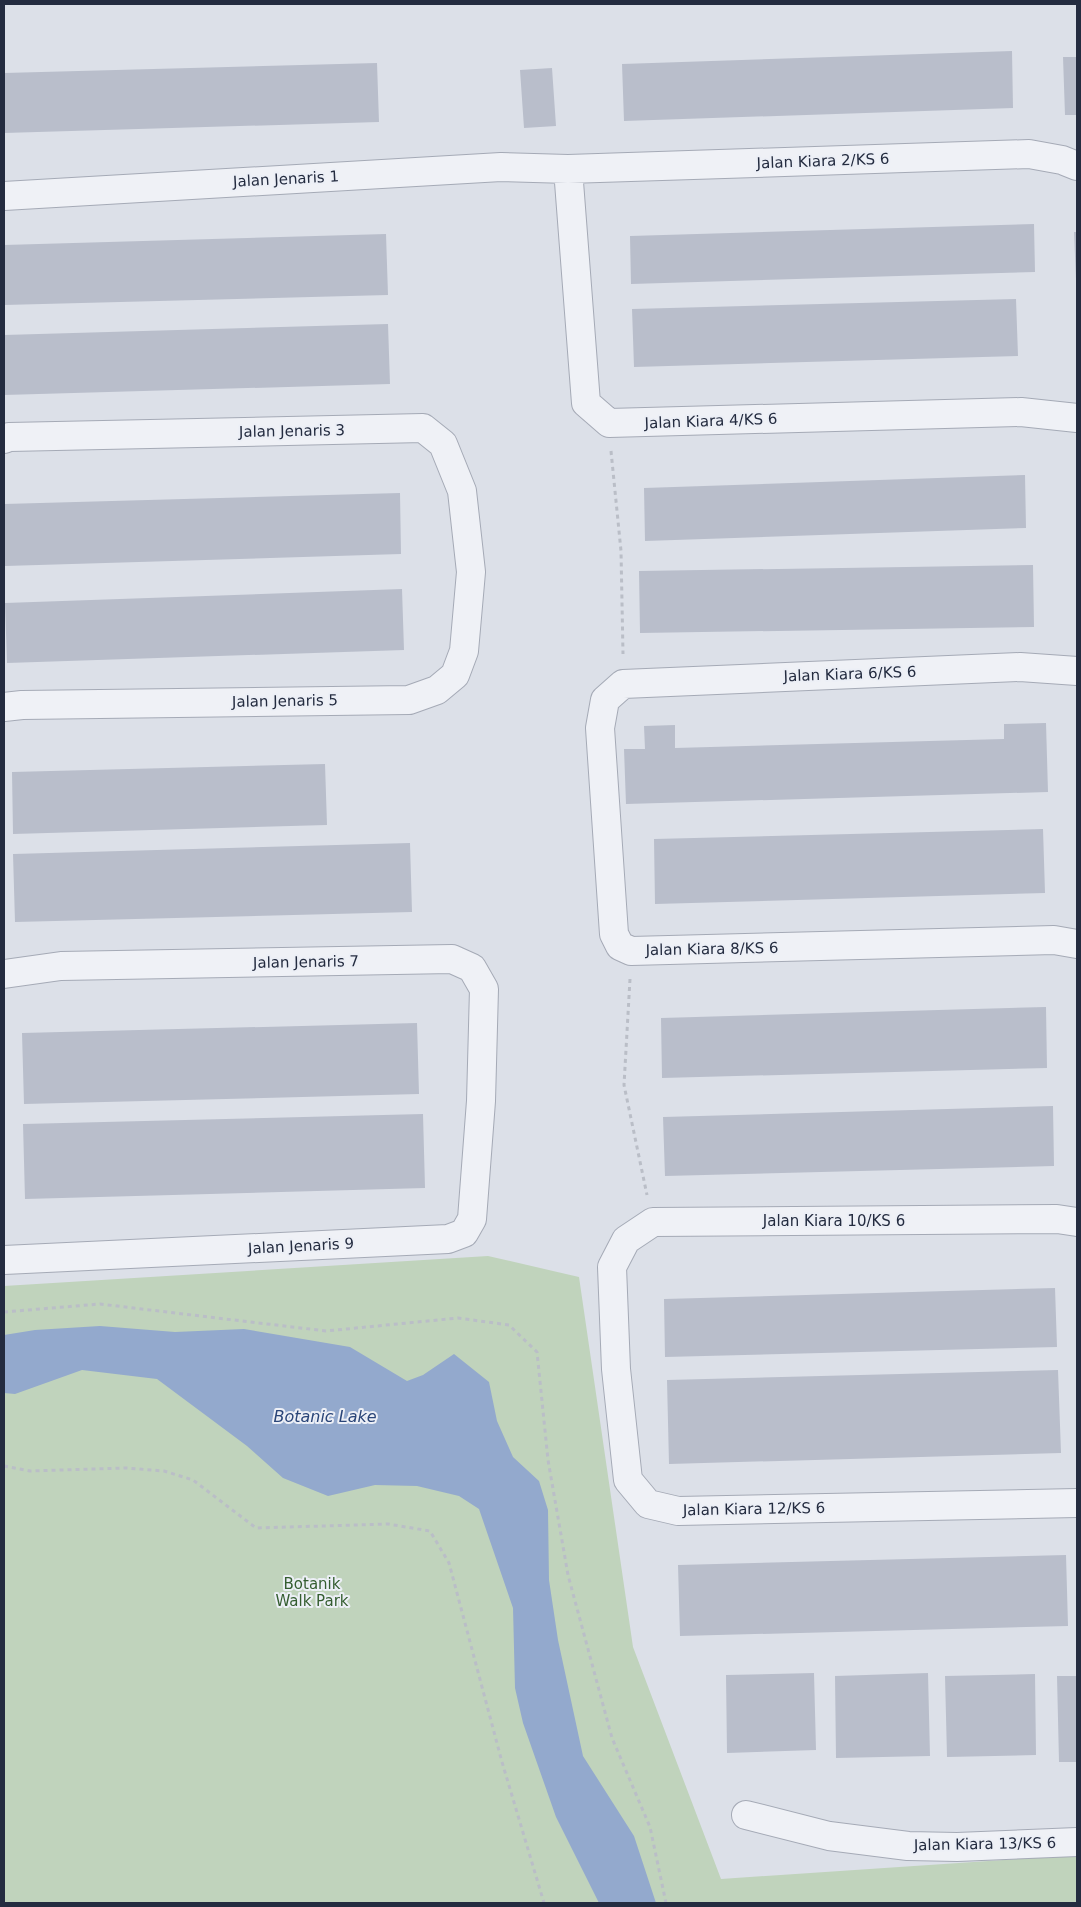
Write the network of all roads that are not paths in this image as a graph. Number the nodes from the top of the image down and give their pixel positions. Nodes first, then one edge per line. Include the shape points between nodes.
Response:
1 (1077, 166) edge
2 (568, 169) junction
3 (4, 196) edge
4 (1077, 418) edge
5 (4, 438) edge
6 (471, 572) joint
7 (1077, 671) edge
8 (623, 684) joint
9 (4, 707) edge
10 (1077, 944) edge
11 (4, 974) edge
12 (481, 1101) joint
13 (1077, 1222) edge
14 (4, 1260) edge
15 (612, 1266) joint
16 (1077, 1503) edge
17 (746, 1815) dead end
18 (1077, 1842) edge

1 - 2 street, Jalan Kiara 2/KS 6 via 1029,154
2 - 3 street, Jalan Jenaris 1 via 501,167
2 - 4 street, Jalan Kiara 4/KS 6 via 586,403 609,423 1021,412
5 - 6 street, Jalan Jenaris 3 via 423,428 443,444 462,491
6 - 9 street, Jalan Jenaris 5 via 464,652 455,675 437,690 409,700 22,704
7 - 8 street, Jalan Kiara 6/KS 6 via 1020,667
8 - 10 street, Jalan Kiara 8/KS 6 via 605,700 600,728 614,934 620,946 631,951 1054,940
11 - 12 street, Jalan Jenaris 7 via 61,966 452,959 472,968 484,989
12 - 14 street, Jalan Jenaris 9 via 472,1219 464,1233 448,1239
13 - 15 street, Jalan Kiara 10/KS 6 via 1057,1219 653,1222 626,1240
15 - 16 street, Jalan Kiara 12/KS 6 via 616,1369 628,1480 648,1504 678,1511
17 - 18 street, Jalan Kiara 13/KS 6 via 829,1836 908,1846

